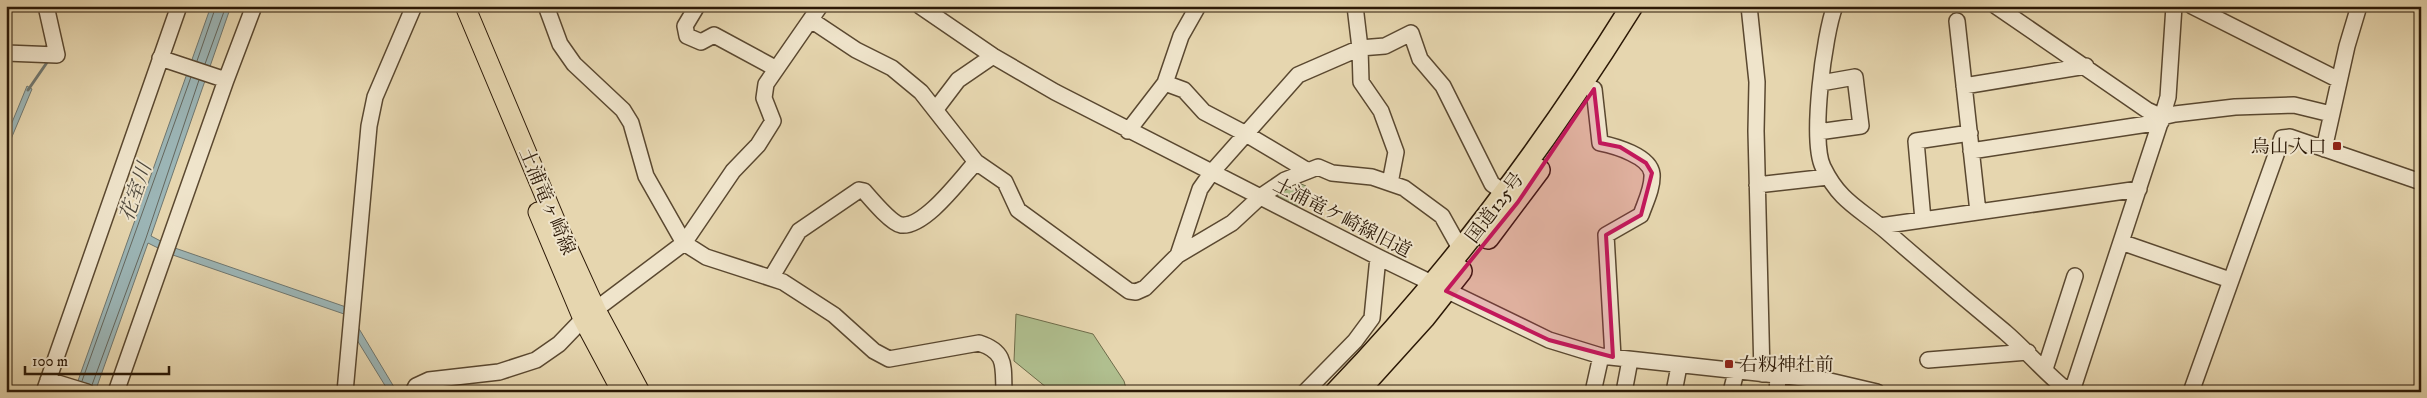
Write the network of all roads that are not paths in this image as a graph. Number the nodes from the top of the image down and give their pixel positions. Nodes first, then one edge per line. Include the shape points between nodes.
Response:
1 (46, 6) edge
2 (179, 6) edge
3 (254, 6) edge
4 (414, 6) edge
5 (452, 6) edge
6 (465, 6) edge
7 (546, 6) edge
8 (696, 6) edge
9 (820, 6) edge
10 (920, 6) edge
11 (1198, 6) edge
12 (1355, 6) edge
13 (1632, 6) edge
14 (1646, 6) edge
15 (1749, 6) edge
16 (1835, 6) edge
17 (1996, 6) edge
18 (2174, 6) edge
19 (2192, 6) edge
20 (2359, 6) edge
21 (811, 20) junction
22 (1957, 21) dead end
23 (1360, 48) junction
24 (6, 53) edge
25 (993, 56) junction
26 (160, 58) junction
27 (2086, 66) junction
28 (775, 68) junction
29 (226, 80) junction
30 (2339, 80) junction
31 (1822, 82) junction
32 (1165, 83) junction
33 (1964, 86) junction
34 (1594, 89) junction
35 (936, 109) junction
36 (2331, 114) junction
37 (2161, 120) junction
38 (1128, 130) junction
39 (1818, 132) junction
40 (1970, 133) junction
41 (1246, 134) junction
42 (2324, 149) junction
43 (1971, 151) junction
44 (976, 162) junction
45 (1308, 171) junction
46 (1212, 172) junction
47 (1828, 177) junction
48 (2421, 182) edge
49 (1390, 183) junction
50 (1757, 185) junction
51 (2140, 189) junction
52 (1506, 193) junction
53 (1260, 197) junction
54 (1978, 212) junction
55 (1923, 220) junction
56 (1880, 226) junction
57 (2121, 242) junction
58 (684, 243) junction
59 (1461, 250) junction
60 (1178, 255) junction
61 (1378, 257) junction
62 (2075, 276) dead end
63 (771, 278) junction
64 (2230, 280) junction
65 (1439, 287) junction
66 (589, 315) junction
67 (2028, 352) junction
68 (1607, 356) junction
69 (1630, 360) junction
70 (1928, 360) dead end
71 (1679, 366) junction
72 (2045, 369) junction
73 (1736, 372) junction
74 (1762, 374) junction
75 (1778, 384) edge
76 (46, 386) edge
77 (2066, 391) edge
78 (87, 392) edge
79 (116, 392) edge
80 (345, 392) edge
81 (413, 392) edge
82 (622, 392) edge
83 (640, 392) edge
84 (1004, 392) edge
85 (1305, 392) edge
86 (1336, 392) edge
87 (1357, 392) edge
88 (1593, 392) edge
89 (1624, 392) edge
90 (1674, 392) edge
91 (1731, 392) edge
92 (1876, 392) edge
93 (2191, 392) edge

1 - 24 street via 57,55
2 - 26 street
3 - 29 street
4 - 80 street via 375,97 369,126
5 - 66 main road, 土浦竜ヶ崎線
6 - 66 main road, 土浦竜ヶ崎線 via 555,220
7 - 58 street via 560,44 574,64 624,110 646,176
8 - 28 street via 685,26 688,36 701,42 714,35
9 - 21 street
10 - 25 street, 土浦竜ケ崎線旧道
11 - 32 street via 1181,36
12 - 23 street
13 - 52 highway, 国道125号 via 1592,70
14 - 34 highway, 国道125号
15 - 50 street via 1757,82
16 - 31 street via 1823,56
17 - 27 street
18 - 37 street via 2168,97
19 - 30 street
20 - 30 street
21 - 28 street
21 - 35 street via 856,50 892,68
22 - 33 street
23 - 41 street via 1298,75
23 - 49 street via 1361,82 1382,111 1396,152
23 - 52 street via 1385,46 1411,33 1420,59 1444,86 1492,184
25 - 35 street via 958,80
25 - 38 street, 土浦竜ケ崎線旧道
26 - 29 street
26 - 76 street
27 - 33 street
27 - 37 street
28 - 58 street via 766,84 764,98 773,121 758,145 733,170
29 - 79 street
30 - 36 street
31 - 39 street
31 - 39 street via 1855,77 1861,126
32 - 38 street
32 - 41 street via 1184,90 1204,112
33 - 40 street
34 - 65 highway, 国道125号 via 1518,202
34 - 68 street via 1600,143 1620,147 1646,163 1652,173 1650,191 1641,215 1606,235
35 - 44 street
36 - 37 street via 2294,105 2236,107 2175,114
36 - 42 street
37 - 43 street
37 - 51 street
38 - 46 street, 土浦竜ケ崎線旧道
39 - 47 street via 1820,160
40 - 43 street
40 - 55 street via 1916,142
41 - 45 street
41 - 46 street
42 - 48 street
42 - 64 street via 2290,137 2280,140
43 - 54 street
44 - 60 street via 1005,182 1018,210 1129,291 1145,288
44 - 63 street via 933,211 906,224 894,222 864,191 859,190 799,231
45 - 49 street via 1318,168
45 - 53 street via 1285,180
46 - 53 street, 土浦竜ケ崎線旧道
46 - 60 street via 1200,190
47 - 50 street
47 - 56 street via 1854,208
49 - 59 street via 1404,188 1442,216
50 - 74 street
51 - 54 street
51 - 57 street
52 - 59 highway, 国道125号
53 - 60 street via 1232,223
53 - 61 street, 土浦竜ケ崎線旧道
54 - 55 street
55 - 56 street
56 - 67 street
57 - 64 street
57 - 77 street via 2074,385
58 - 63 street via 706,257
58 - 66 street
59 - 65 highway, 国道125号
61 - 65 street, 土浦竜ケ崎線旧道
61 - 85 street via 1372,318 1355,341
62 - 72 street
63 - 84 street via 819,304 874,351 889,358 979,343 993,347 1003,361
64 - 93 street
65 - 68 street, 土浦竜ケ崎線旧道 via 1549,340
65 - 86 highway, 国道125号
65 - 87 highway, 国道125号 via 1424,318
66 - 81 street via 559,344 536,360 499,372 429,380 416,386
66 - 82 main road, 土浦竜ヶ崎線
66 - 83 main road, 土浦竜ヶ崎線
67 - 70 street
67 - 72 street
68 - 69 street, 土浦竜ケ崎線旧道
68 - 88 street
69 - 71 street, 土浦竜ケ崎線旧道
69 - 89 street
71 - 73 street, 土浦竜ケ崎線旧道
71 - 90 street
72 - 77 street
73 - 74 street, 土浦竜ケ崎線旧道
73 - 91 street
74 - 75 street, 土浦竜ケ崎線旧道
75 - 92 street, 土浦竜ケ崎線旧道 via 1830,381
76 - 78 street

